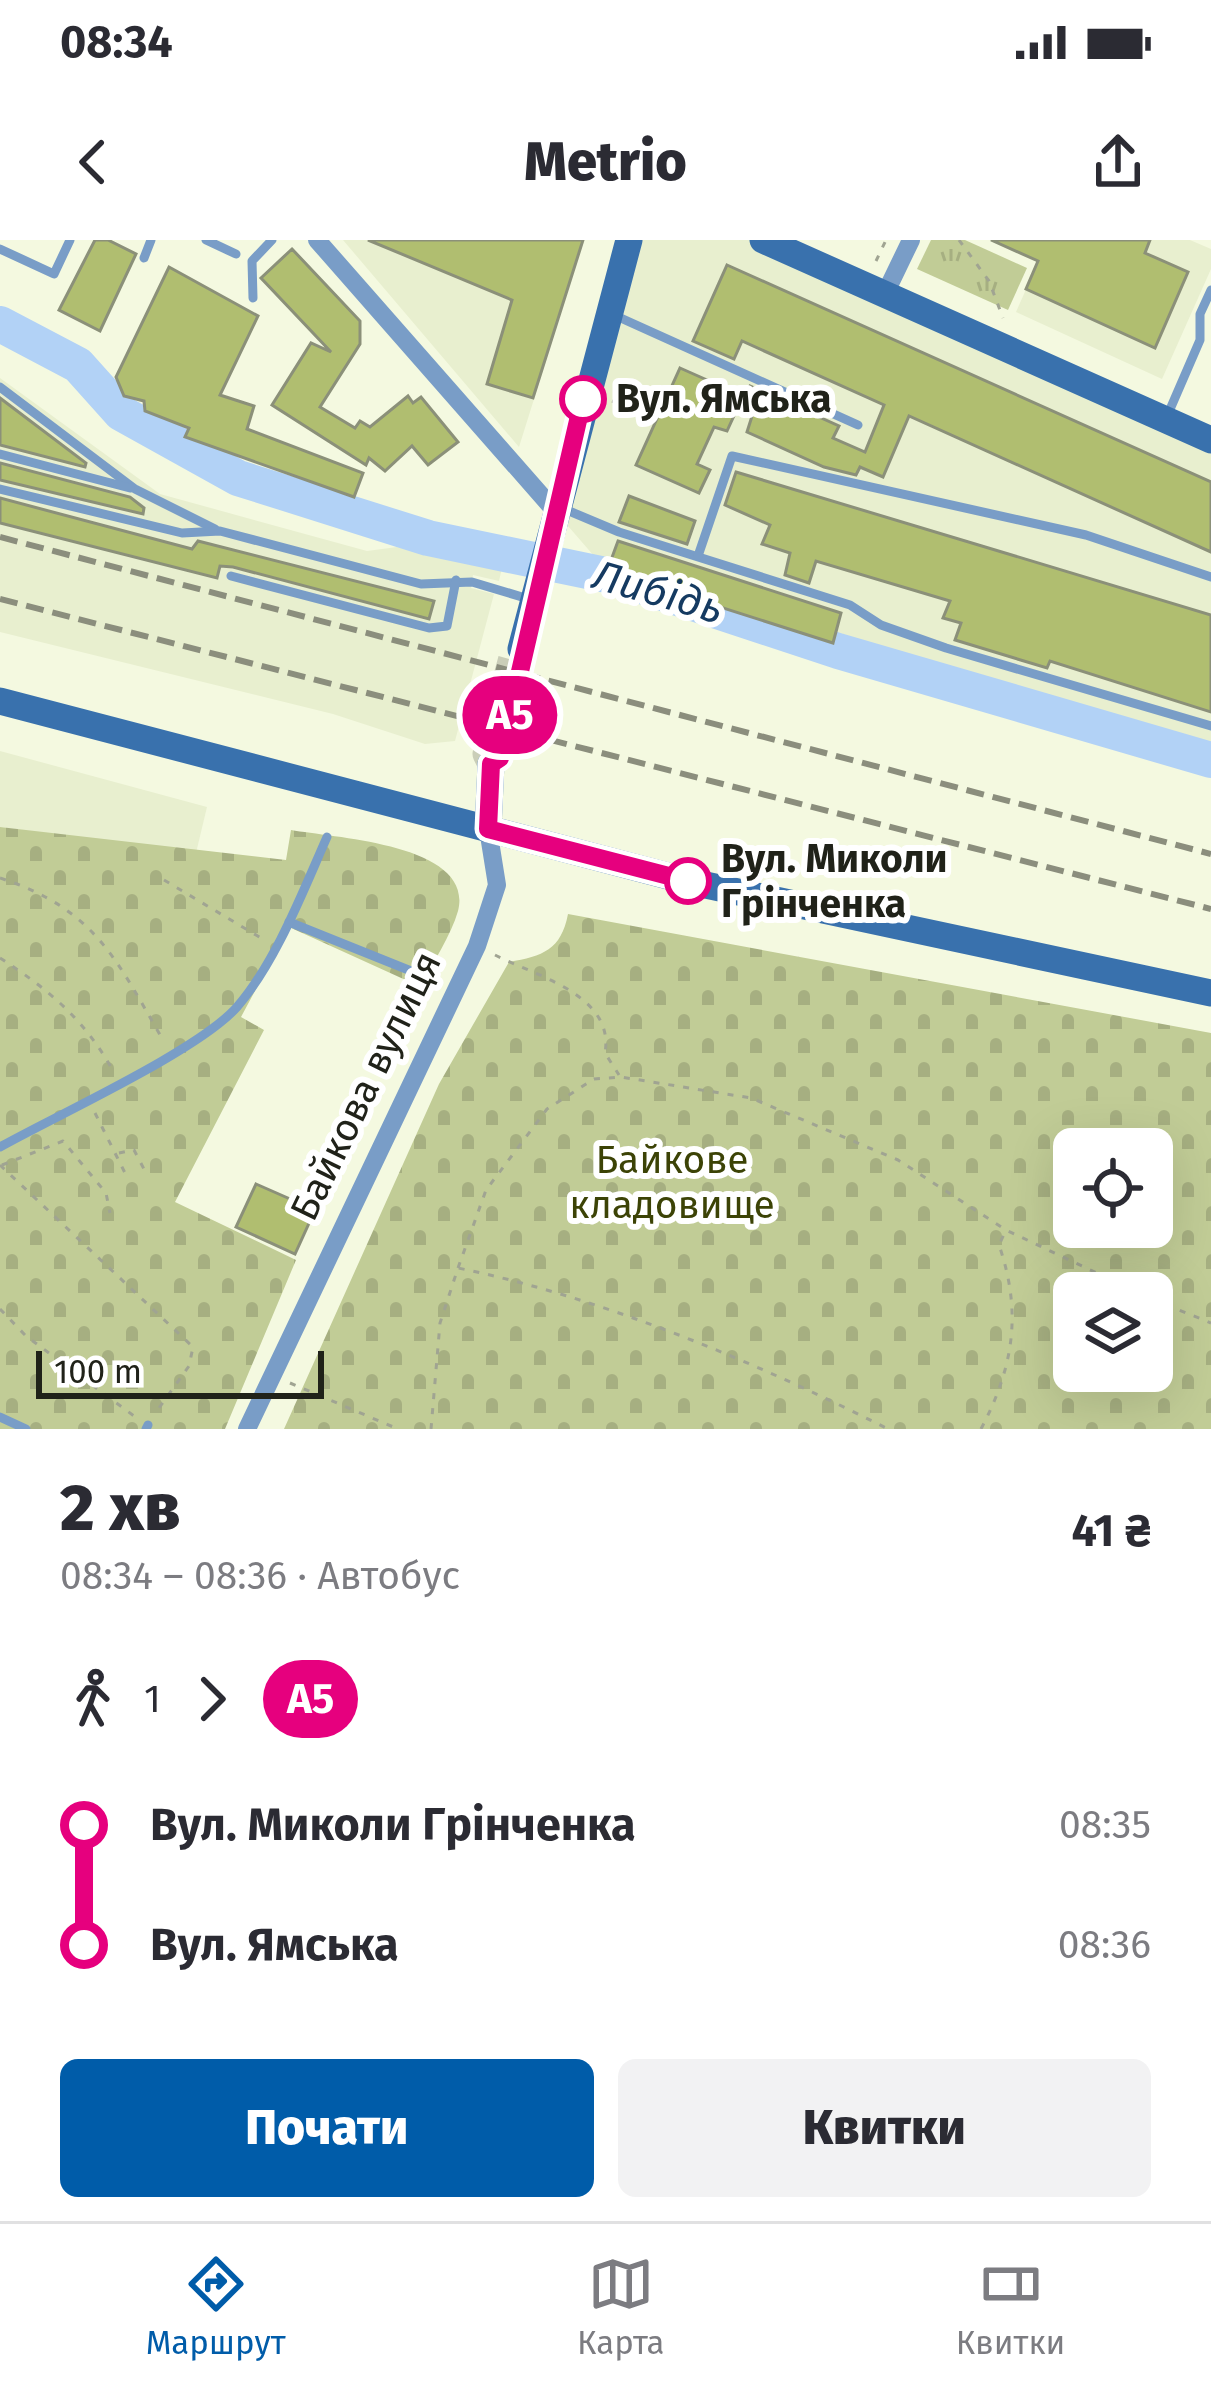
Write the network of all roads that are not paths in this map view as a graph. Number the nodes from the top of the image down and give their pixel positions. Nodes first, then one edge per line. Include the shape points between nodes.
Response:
1 (70, 240) edge
2 (151, 240) edge
3 (206, 240) edge
4 (272, 240) edge
5 (316, 240) edge
6 (629, 240) edge
7 (763, 240) edge
8 (910, 240) edge
9 (0, 249) edge
10 (236, 254) dead end
11 (143, 258) dead end
12 (1211, 290) edge
13 (885, 294) junction
14 (253, 298) dead end
15 (609, 313) junction
16 (1211, 331) edge
17 (1200, 340) junction
18 (0, 387) edge
19 (1166, 419) junction
20 (858, 424) dead end
21 (1211, 440) edge
22 (0, 454) edge
23 (0, 489) edge
24 (135, 489) junction
25 (554, 516) junction
26 (220, 531) junction
27 (698, 556) junction
28 (231, 576) dead end
29 (1211, 577) edge
30 (456, 580) junction
31 (533, 598) junction
32 (521, 650) tunnel mouth
33 (0, 701) edge
34 (1211, 726) edge
35 (491, 764) tunnel mouth
36 (488, 829) junction
37 (327, 837) dead end
38 (289, 922) junction
39 (426, 977) dead end
40 (1211, 993) edge
41 (0, 1147) edge
42 (0, 1418) edge
43 (26, 1429) edge
44 (247, 1429) edge

1 - 9 lane via 54,274
2 - 11 lane
3 - 10 lane
4 - 14 lane via 253,261
5 - 25 street
6 - 15 main road
7 - 13 main road
8 - 13 street
12 - 17 lane
13 - 19 main road
15 - 20 lane
15 - 25 main road
16 - 17 lane
17 - 19 lane
18 - 24 lane
19 - 21 main road
22 - 24 lane
23 - 26 lane via 182,533
24 - 26 lane
25 - 27 lane
25 - 31 main road
26 - 30 lane via 421,584
27 - 29 lane via 732,456 1086,535
27 - 34 lane via 850,605 880,626 946,648
28 - 30 lane via 429,628 447,626
30 - 31 lane
31 - 32 main road
33 - 36 main road
35 - 36 main road, Байкова вулиця
36 - 40 main road via 793,906
36 - 44 street, Байкова вулиця via 497,885 477,946
37 - 38 lane
38 - 39 lane
38 - 41 lane via 236,1007
42 - 43 lane

